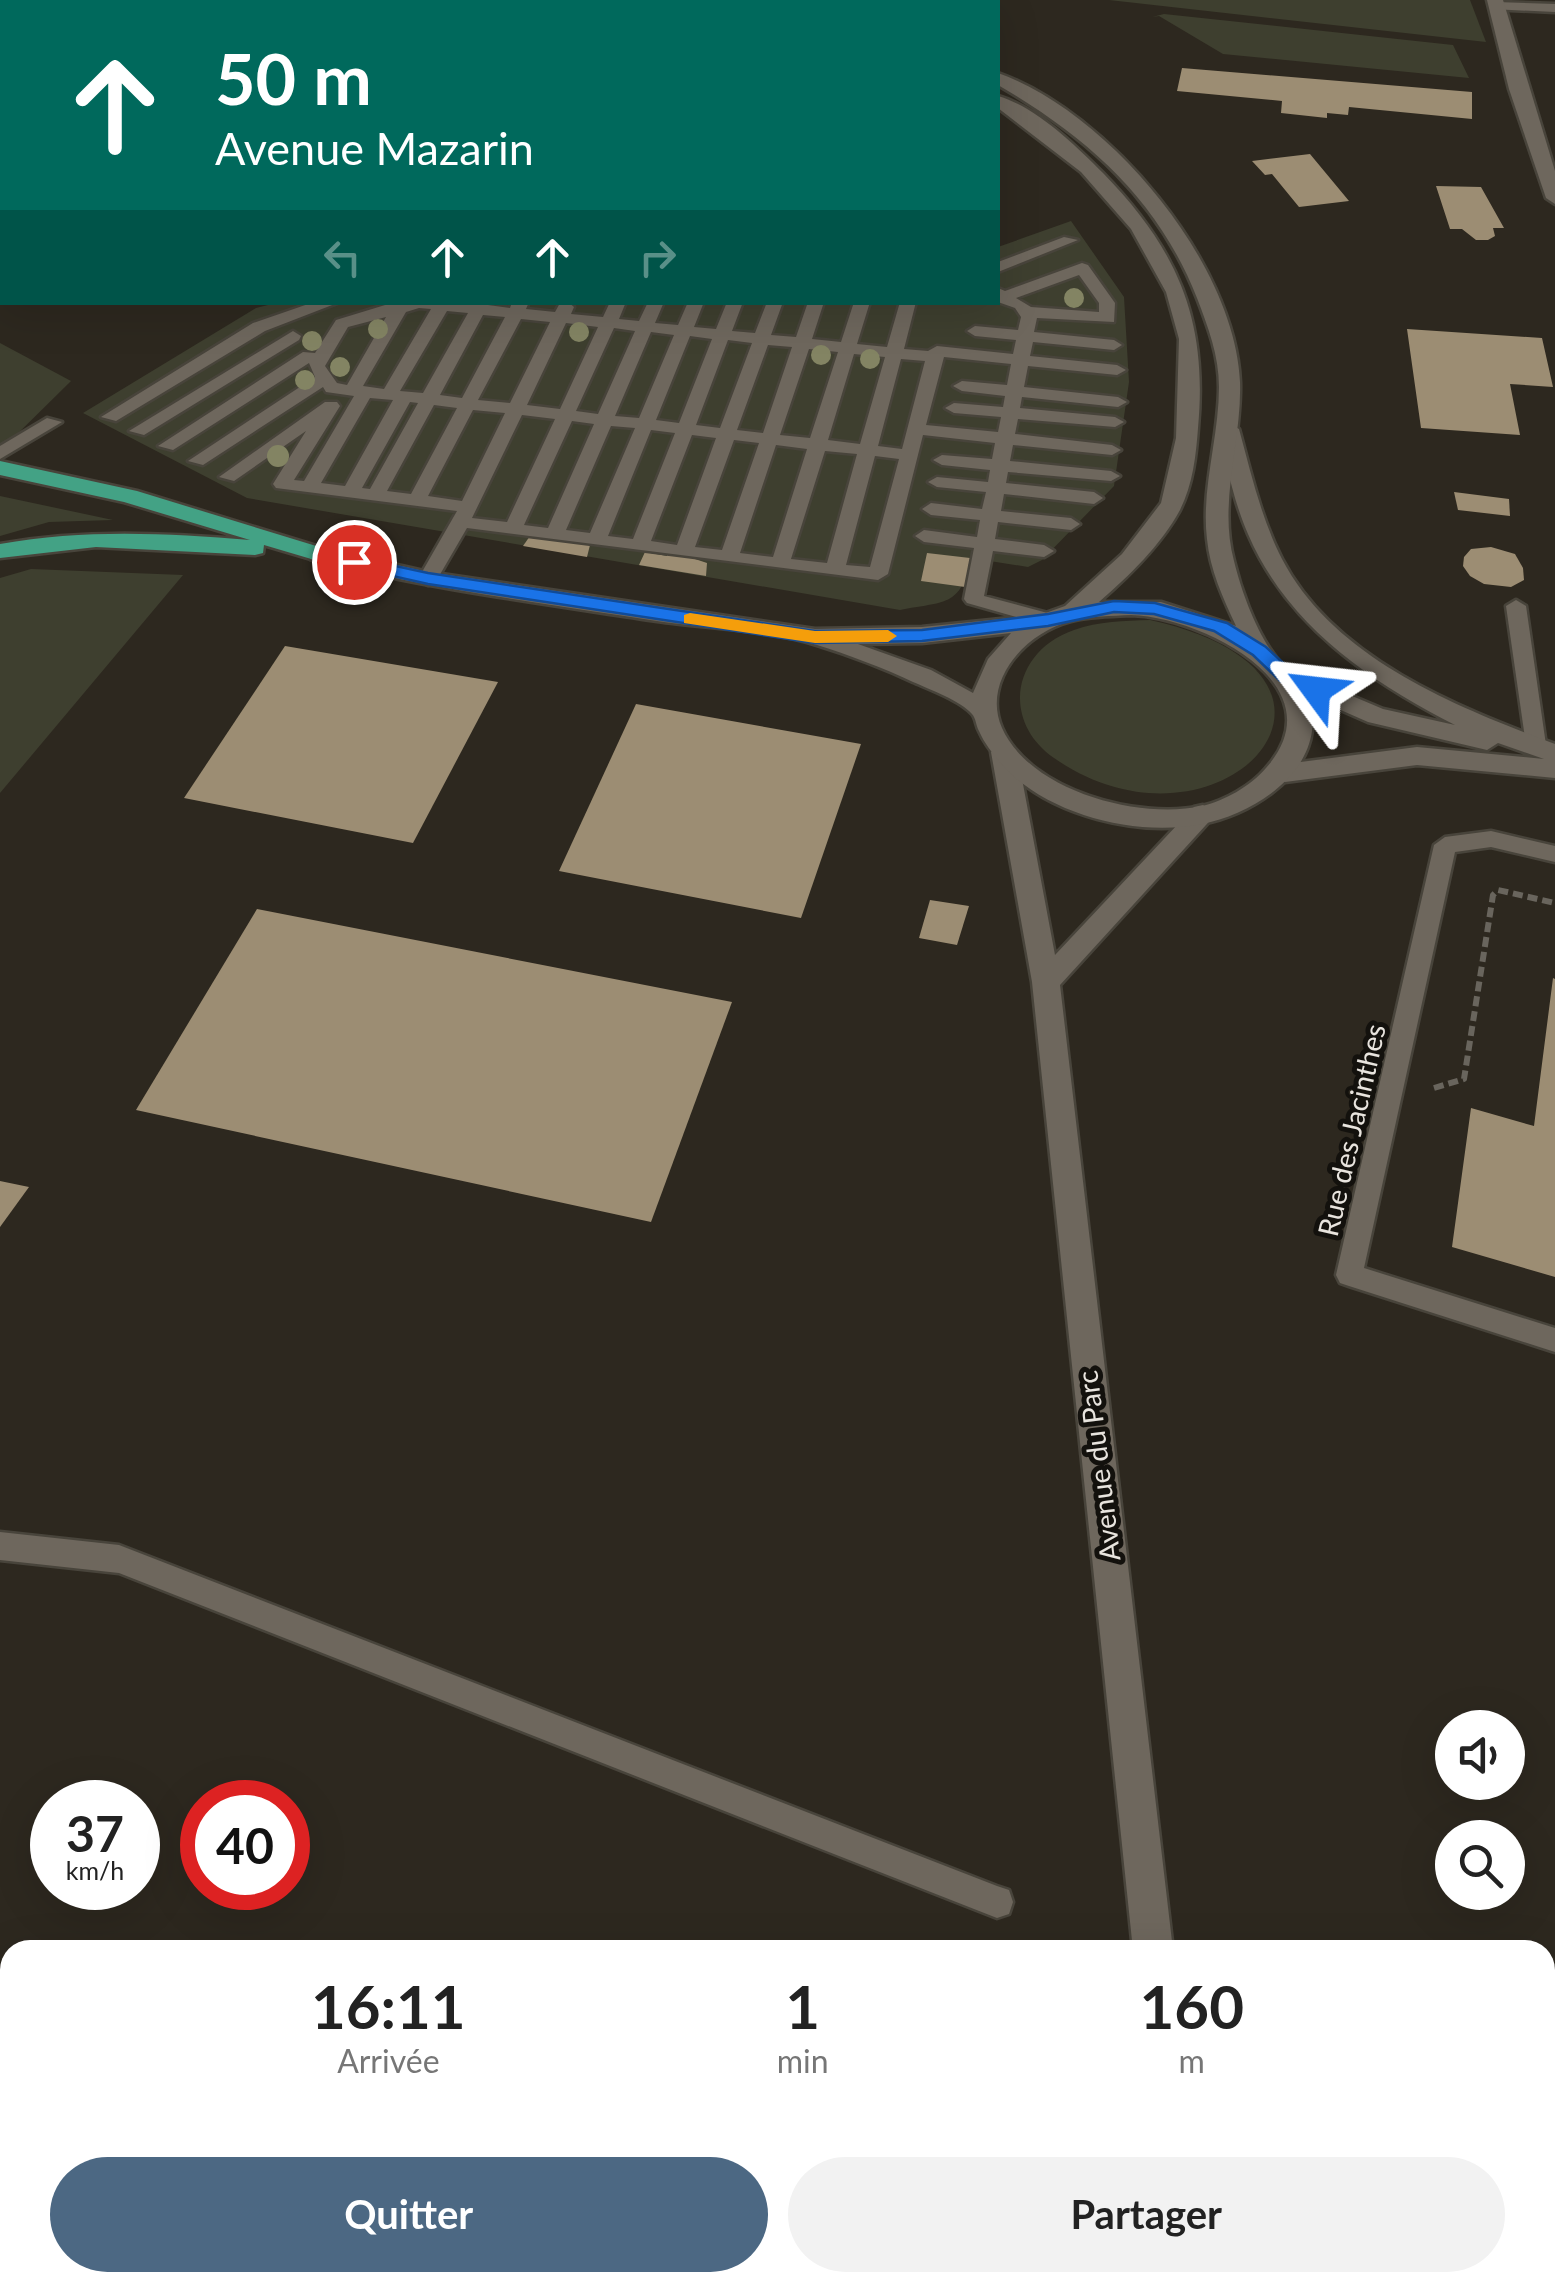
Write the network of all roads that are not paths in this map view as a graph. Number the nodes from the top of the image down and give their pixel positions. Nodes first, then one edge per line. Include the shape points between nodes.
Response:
1 (1496, 3) edge
2 (1555, 8) edge
3 (1000, 79) edge
4 (1000, 102) edge
5 (1555, 198) edge
6 (1070, 240) dead end
7 (1000, 265) edge
8 (1000, 296) edge
9 (1000, 297) edge
10 (323, 305) edge
11 (420, 305) edge
12 (440, 305) edge
13 (616, 305) edge
14 (655, 305) edge
15 (695, 305) edge
16 (734, 305) edge
17 (774, 305) edge
18 (815, 305) edge
19 (861, 305) edge
20 (907, 305) edge
21 (401, 306) junction
22 (480, 306) edge
23 (518, 308) edge
24 (564, 310) edge
25 (1027, 312) junction
26 (608, 322) junction
27 (266, 324) junction
28 (342, 324) junction
29 (646, 326) junction
30 (684, 331) junction
31 (975, 331) dead end
32 (723, 334) junction
33 (1025, 336) junction
34 (294, 337) junction
35 (762, 339) junction
36 (802, 343) junction
37 (1114, 345) dead end
38 (848, 348) junction
39 (894, 353) junction
40 (935, 358) junction
41 (1020, 360) junction
42 (316, 366) junction
43 (1118, 370) dead end
44 (962, 386) dead end
45 (1014, 391) junction
46 (347, 395) junction
47 (397, 396) junction
48 (428, 400) junction
49 (1118, 402) dead end
50 (467, 404) junction
51 (954, 408) dead end
52 (516, 410) junction
53 (1010, 413) junction
54 (566, 415) junction
55 (110, 417) dead end
56 (604, 420) junction
57 (53, 422) dead end
58 (1115, 422) dead end
59 (645, 424) junction
60 (686, 429) junction
61 (916, 429) junction
62 (1228, 429) junction
63 (138, 431) dead end
64 (727, 434) junction
65 (769, 439) junction
66 (1004, 439) junction
67 (818, 444) junction
68 (167, 446) dead end
69 (868, 450) junction
70 (1112, 450) dead end
71 (0, 454) edge
72 (908, 455) junction
73 (942, 460) dead end
74 (197, 461) dead end
75 (999, 466) junction
76 (0, 468) edge
77 (1111, 476) dead end
78 (228, 477) dead end
79 (937, 482) dead end
80 (310, 487) junction
81 (995, 488) junction
82 (351, 492) junction
83 (376, 495) junction
84 (1094, 498) dead end
85 (417, 500) junction
86 (930, 509) dead end
87 (464, 514) junction
88 (990, 515) junction
89 (1071, 524) dead end
90 (512, 529) junction
91 (554, 535) junction
92 (924, 536) dead end
93 (597, 540) junction
94 (984, 544) junction
95 (640, 546) junction
96 (0, 551) edge
97 (684, 551) junction
98 (1044, 551) dead end
99 (318, 554) junction
100 (729, 557) junction
101 (780, 564) junction
102 (835, 570) junction
103 (428, 578) junction
104 (1516, 606) dead end
105 (1060, 616) junction
106 (815, 637) junction
107 (1260, 651) junction
108 (1286, 676) junction
109 (983, 709) junction
110 (1549, 751) edge
111 (1004, 752) junction
112 (1555, 768) edge
113 (1284, 773) junction
114 (1203, 814) junction
115 (1555, 854) edge
116 (1046, 982) junction
117 (1555, 1340) edge
118 (0, 1546) edge
119 (997, 1902) dead end
120 (1152, 1940) edge

1 - 2 lane
1 - 5 main road
3 - 62 main road via 1096,142 1164,210 1198,271 1228,361
4 - 105 main road via 1079,159 1124,210 1157,254 1188,327 1184,468 1161,523
6 - 7 lane
8 - 25 lane via 1082,268 1107,303 1108,318
9 - 25 lane
10 - 27 lane
11 - 21 lane
12 - 47 lane
13 - 26 lane
14 - 29 lane
15 - 30 lane
16 - 32 lane
17 - 35 lane
18 - 36 lane
19 - 38 lane
20 - 39 lane
21 - 28 lane
21 - 46 lane
22 - 23 lane
22 - 48 lane
23 - 24 lane
23 - 50 lane
24 - 26 lane
24 - 52 lane
25 - 33 lane
26 - 29 lane
26 - 54 lane
27 - 34 lane
27 - 55 lane
28 - 34 lane
28 - 42 lane
29 - 30 lane
29 - 56 lane
30 - 32 lane
30 - 59 lane
31 - 33 lane
32 - 35 lane
32 - 60 lane
33 - 37 lane
33 - 41 lane
34 - 42 lane
34 - 63 lane
35 - 36 lane
35 - 64 lane
36 - 38 lane
36 - 65 lane
38 - 39 lane
38 - 67 lane
39 - 40 lane
39 - 69 lane
40 - 41 lane via 937,351
40 - 61 lane
41 - 43 lane
41 - 45 lane
42 - 46 lane via 332,388
42 - 68 lane
42 - 74 lane
44 - 45 lane
45 - 49 lane
45 - 53 lane
46 - 47 lane
46 - 78 lane
46 - 80 lane
46 - 80 lane via 282,484
47 - 48 lane
47 - 82 lane
48 - 50 lane
48 - 83 lane
50 - 52 lane
50 - 85 lane
51 - 53 lane
52 - 54 lane
52 - 87 lane
53 - 58 lane
53 - 66 lane
54 - 56 lane
54 - 90 lane
56 - 59 lane
56 - 91 lane
57 - 71 lane
59 - 60 lane
59 - 93 lane
60 - 64 lane
60 - 95 lane
61 - 66 lane
61 - 72 lane
62 - 107 main road via 1216,521 1222,568
62 - 110 main road via 1258,533 1295,596 1327,629 1442,708
64 - 65 lane
64 - 97 lane
65 - 67 lane
65 - 100 lane
66 - 70 lane
66 - 75 lane
67 - 69 lane
67 - 101 lane
69 - 72 lane
69 - 102 lane
72 - 102 lane via 878,574
73 - 75 lane
75 - 77 lane
75 - 81 lane
76 - 99 highway via 129,496
79 - 81 lane
80 - 82 lane
81 - 84 lane
81 - 88 lane
82 - 83 lane
83 - 85 lane
85 - 87 lane
86 - 88 lane
87 - 90 lane
87 - 103 lane
88 - 89 lane
88 - 94 lane
90 - 91 lane
91 - 93 lane
92 - 94 lane
93 - 95 lane
94 - 98 lane
94 - 105 lane via 974,599
95 - 97 lane
96 - 99 highway via 128,537
97 - 100 lane
99 - 103 main road
100 - 101 lane
101 - 102 lane
103 - 106 main road
104 - 110 lane
105 - 106 main road via 922,636
105 - 107 main road via 1114,606 1188,615
105 - 109 main road via 1018,638 996,661
106 - 109 main road via 922,676
107 - 108 main road
108 - 110 main road via 1423,730
108 - 113 main road via 1298,707 1298,738
109 - 111 main road
111 - 114 main road via 1047,788 1109,812 1149,818
111 - 116 main road, Avenue du Parc
112 - 113 main road via 1417,756
113 - 114 main road via 1230,806
114 - 116 main road
115 - 117 lane, Rue des Jacinthes via 1491,839 1445,845 1349,1275
116 - 120 main road, Avenue du Parc
118 - 119 lane via 119,1559

